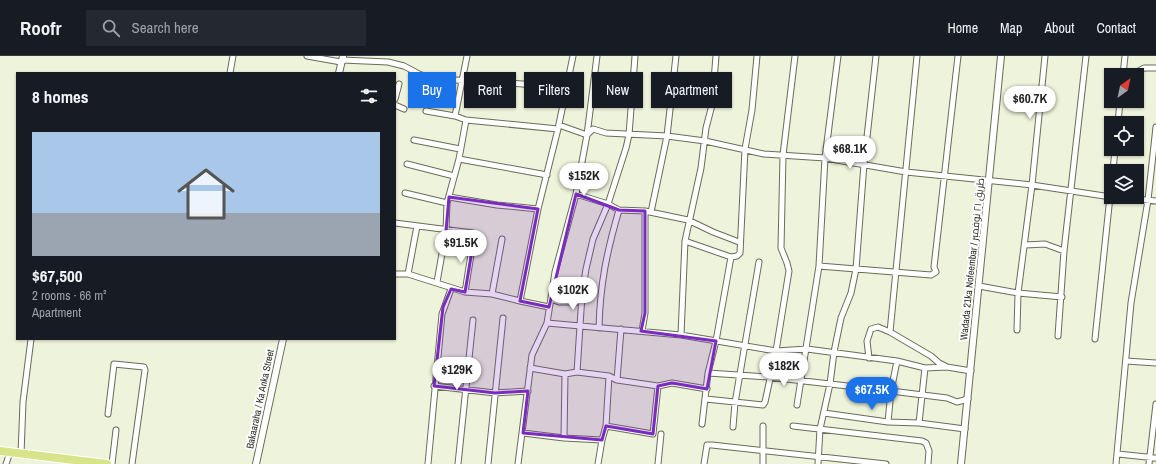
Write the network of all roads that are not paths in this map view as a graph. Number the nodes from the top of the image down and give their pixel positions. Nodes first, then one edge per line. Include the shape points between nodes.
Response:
1 (233, 56) edge
2 (307, 56) edge
3 (467, 56) edge
4 (573, 56) edge
5 (597, 56) edge
6 (635, 56) edge
7 (676, 56) edge
8 (716, 56) edge
9 (758, 56) edge
10 (795, 56) edge
11 (838, 56) edge
12 (876, 56) edge
13 (916, 56) edge
14 (958, 56) edge
15 (1001, 56) edge
16 (1045, 56) edge
17 (1086, 56) edge
18 (1125, 56) edge
19 (342, 59) edge
20 (1124, 68) edge
21 (1144, 68) edge
22 (1156, 68) edge
23 (230, 72) edge
24 (339, 72) edge
25 (570, 72) edge
26 (461, 82) junction
27 (399, 84) dead end
28 (524, 84) edge
29 (396, 95) edge
30 (396, 105) edge
31 (562, 108) edge
32 (404, 109) dead end
33 (426, 111) dead end
34 (455, 116) junction
35 (466, 120) junction
36 (559, 127) junction
37 (1156, 127) edge
38 (587, 135) junction
39 (629, 135) junction
40 (667, 136) junction
41 (414, 140) dead end
42 (706, 141) junction
43 (460, 149) junction
44 (745, 149) junction
45 (783, 155) junction
46 (825, 158) junction
47 (459, 159) junction
48 (407, 164) dead end
49 (864, 164) junction
50 (906, 172) junction
51 (547, 175) junction
52 (454, 176) junction
53 (945, 176) junction
54 (990, 180) junction
55 (1032, 185) junction
56 (1071, 192) junction
57 (405, 194) dead end
58 (576, 194) junction
59 (1104, 195) edge
60 (449, 197) junction
61 (1144, 200) edge
62 (1148, 200) junction
63 (1156, 201) edge
64 (447, 203) junction
65 (608, 204) junction
66 (1109, 204) edge
67 (538, 209) junction
68 (619, 210) junction
69 (648, 212) junction
70 (688, 220) junction
71 (396, 223) edge
72 (417, 226) junction
73 (446, 231) junction
74 (502, 239) dead end
75 (685, 240) junction
76 (739, 242) junction
77 (1025, 245) junction
78 (1064, 251) junction
79 (731, 257) junction
80 (759, 262) dead end
81 (819, 266) junction
82 (856, 269) junction
83 (897, 272) junction
84 (396, 274) edge
85 (408, 274) junction
86 (437, 282) junction
87 (979, 286) junction
88 (451, 289) junction
89 (465, 292) junction
90 (1018, 293) junction
91 (492, 294) junction
92 (1062, 297) junction
93 (582, 298) junction
94 (551, 299) junction
95 (520, 301) junction
96 (549, 307) junction
97 (503, 318) dead end
98 (473, 320) dead end
99 (547, 323) junction
100 (580, 325) junction
101 (600, 328) junction
102 (621, 329) junction
103 (1017, 330) dead end
104 (642, 331) junction
105 (890, 332) junction
106 (681, 335) junction
107 (1058, 336) dead end
108 (1095, 339) dead end
109 (31, 340) edge
110 (283, 340) edge
111 (716, 341) junction
112 (745, 346) junction
113 (807, 348) junction
114 (776, 350) junction
115 (834, 352) junction
116 (870, 358) junction
117 (897, 361) junction
118 (1126, 361) junction
119 (1156, 364) edge
120 (947, 367) junction
121 (530, 368) junction
122 (925, 368) junction
123 (971, 371) junction
124 (578, 372) junction
125 (708, 373) junction
126 (566, 374) junction
127 (740, 375) junction
128 (609, 376) junction
129 (769, 377) junction
130 (617, 380) junction
131 (800, 381) junction
132 (830, 384) junction
133 (434, 386) junction
134 (658, 386) junction
135 (707, 389) junction
136 (465, 390) junction
137 (528, 391) junction
138 (891, 391) junction
139 (495, 393) junction
140 (921, 395) junction
141 (706, 398) junction
142 (968, 399) junction
143 (735, 403) junction
144 (1156, 404) edge
145 (797, 405) dead end
146 (824, 412) junction
147 (108, 414) dead end
148 (888, 422) junction
149 (919, 422) junction
150 (702, 424) dead end
151 (606, 426) junction
152 (763, 426) dead end
153 (793, 426) dead end
154 (733, 427) dead end
155 (820, 429) junction
156 (965, 429) junction
157 (116, 430) dead end
158 (523, 433) junction
159 (661, 434) dead end
160 (564, 438) junction
161 (602, 440) junction
162 (0, 451) edge
163 (762, 451) junction
164 (10, 452) junction
165 (21, 454) junction
166 (1118, 454) junction
167 (818, 456) junction
168 (1150, 458) junction
169 (1156, 458) edge
170 (6, 464) edge
171 (107, 464) edge
172 (112, 464) edge
173 (132, 464) edge
174 (256, 464) edge
175 (428, 464) edge
176 (458, 464) edge
177 (488, 464) edge
178 (518, 464) edge
179 (598, 464) edge
180 (658, 464) edge
181 (704, 464) edge
182 (763, 464) edge
183 (818, 464) edge
184 (886, 464) edge
185 (928, 464) edge
186 (961, 464) edge
187 (1116, 464) edge
188 (1149, 464) edge

1 - 23 street
2 - 19 street
3 - 26 street
4 - 25 street
5 - 38 street
6 - 39 street
7 - 40 street
8 - 42 street
9 - 44 street
10 - 45 street
11 - 46 street
12 - 49 street
13 - 50 street
14 - 53 street
15 - 54 street, Wadada 21ka Nofeembar / طريق ٢١ نوفمبر
16 - 55 street
17 - 56 street
18 - 20 street
19 - 24 street
19 - 26 street via 388,62 404,66 421,75
21 - 22 street
26 - 28 street
26 - 34 street
27 - 29 street
30 - 32 street
31 - 36 street
33 - 34 street
34 - 35 street
35 - 36 street
35 - 43 street
36 - 38 street
36 - 51 street
37 - 62 street
38 - 39 street via 593,129
38 - 58 street
39 - 40 street
39 - 65 street
40 - 42 street
40 - 69 street
41 - 43 street
42 - 44 street
42 - 70 street
43 - 47 street
44 - 45 street
44 - 76 street
45 - 46 street
45 - 114 street via 781,248 789,271
46 - 49 street
46 - 81 street
47 - 51 street
47 - 52 street
48 - 52 street
49 - 50 street
49 - 82 street
50 - 53 street
50 - 83 street
51 - 67 street
52 - 60 street
53 - 54 street
53 - 83 street via 934,267 936,272 931,275
54 - 55 street
54 - 87 street, Wadada 21ka Nofeembar / طريق ٢١ نوفمبر
55 - 56 street
55 - 77 street
56 - 59 street
56 - 78 street
57 - 64 street
58 - 65 street
58 - 94 street via 555,272
60 - 64 street
60 - 67 street
61 - 62 street
62 - 63 street
62 - 118 street via 1133,291
64 - 73 street
65 - 68 street
65 - 93 street via 593,239
66 - 108 street
67 - 95 street
68 - 69 street
68 - 101 street via 603,277
69 - 70 street
69 - 104 street via 645,313
70 - 75 street
70 - 76 street
71 - 72 street
72 - 73 street
72 - 85 street
73 - 86 street
73 - 89 street via 474,234
74 - 91 street
75 - 79 street
75 - 106 street
76 - 79 street via 740,253
77 - 78 street via 1045,244
77 - 90 street
78 - 92 street
79 - 111 street
80 - 112 street
81 - 82 street
81 - 113 street
82 - 83 street
82 - 115 street
83 - 105 street
84 - 85 street
85 - 86 street
86 - 88 street
87 - 90 street
87 - 123 street, Wadada 21ka Nofeembar / طريق ٢١ نوفمبر
88 - 89 street
88 - 133 street via 444,307
89 - 91 street
90 - 92 street
90 - 103 street
91 - 95 street
92 - 107 street
93 - 94 street via 577,302 559,302
93 - 100 street
94 - 96 street
95 - 96 street
96 - 99 street
97 - 139 street
98 - 136 street
99 - 100 street
99 - 121 street via 532,354
100 - 101 street
100 - 124 street
101 - 102 street
102 - 104 street
102 - 130 street
104 - 106 street
105 - 116 street via 878,326 871,328 867,341
105 - 120 street
106 - 111 street
109 - 165 street
110 - 174 street, Bakaaraha / Ka Anka Street
111 - 112 street
111 - 125 street
112 - 114 street
112 - 127 street
113 - 114 street
113 - 115 street
113 - 131 street
114 - 129 street
115 - 116 street
115 - 132 street
116 - 117 street
117 - 122 street
117 - 138 street
118 - 119 street
118 - 166 street
120 - 122 street
120 - 123 street
121 - 126 street
121 - 137 street
122 - 140 street
123 - 142 street, Wadada 21ka Nofeembar / طريق ٢١ نوفمبر
124 - 126 street
124 - 128 street
125 - 127 street
125 - 135 street
126 - 160 street
127 - 129 street
127 - 143 street
128 - 130 street
128 - 151 street
129 - 131 street
129 - 143 street via 763,405
130 - 134 street
131 - 132 street
131 - 145 street
132 - 138 street
132 - 146 street
133 - 136 street
133 - 175 street
134 - 135 street via 672,383
134 - 151 street via 653,434
135 - 141 street
136 - 139 street
136 - 176 street
137 - 139 street
137 - 158 street
138 - 140 street
138 - 148 street
139 - 177 street
140 - 142 street via 947,398 957,402
140 - 149 street
141 - 143 street
141 - 150 street
142 - 156 street, Wadada 21ka Nofeembar / طريق ٢١ نوفمبر
143 - 154 street
144 - 168 street
146 - 148 street
146 - 155 street
147 - 173 street via 114,364 144,367
148 - 149 street
149 - 156 street
151 - 161 street
152 - 163 street
153 - 155 street
155 - 167 street
155 - 185 street via 922,441 926,443 929,451
156 - 186 street, Wadada 21ka Nofeembar / طريق ٢١ نوفمبر
157 - 172 street
158 - 160 street
158 - 178 street
159 - 180 street
160 - 161 street
161 - 179 street
162 - 164 main road
163 - 167 street
163 - 181 street via 707,445
163 - 182 street
164 - 165 main road
164 - 170 street
165 - 171 main road
166 - 168 street
166 - 187 street
167 - 183 street
167 - 184 street
168 - 169 street
168 - 188 street

